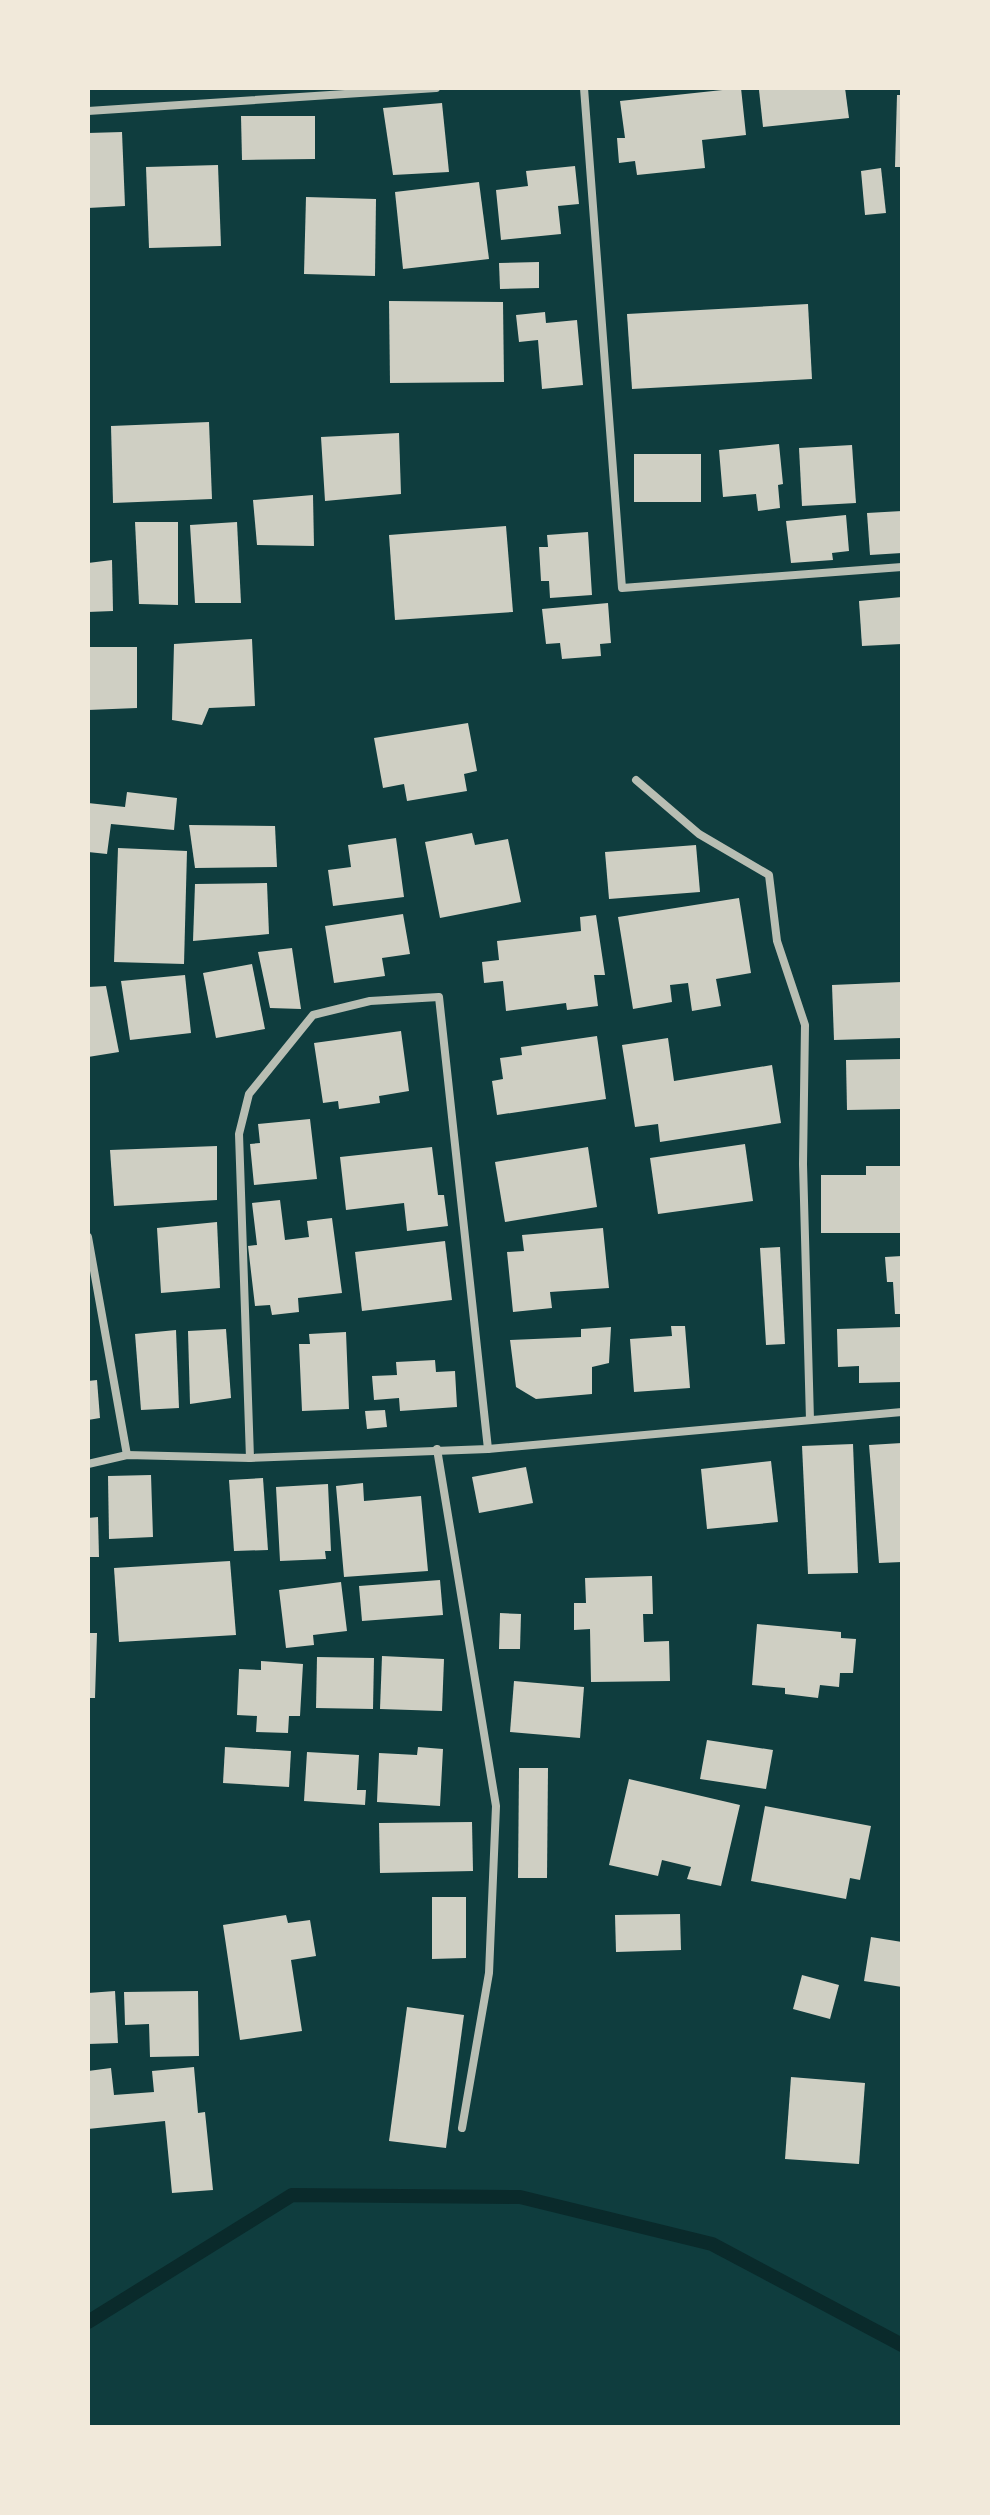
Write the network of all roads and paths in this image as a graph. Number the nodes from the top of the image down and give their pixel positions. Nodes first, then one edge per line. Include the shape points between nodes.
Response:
1 (436, 88) edge
2 (584, 88) edge
3 (88, 111) edge
4 (902, 567) edge
5 (636, 780) dead end
6 (88, 1237) edge
7 (902, 1412) edge
8 (810, 1420) junction
9 (437, 1449) junction
10 (488, 1449) junction
11 (127, 1455) junction
12 (250, 1458) junction
13 (88, 1464) edge
14 (462, 2128) dead end

1 - 3 street
2 - 4 street via 622,588
5 - 8 street via 699,834 769,875 777,941 805,1025
6 - 11 street
7 - 8 street
8 - 10 street
9 - 10 street
9 - 12 street
9 - 14 street via 496,1806 489,1973
10 - 12 street via 439,997 370,1001 313,1015 249,1094 239,1134
11 - 12 street
11 - 13 street

